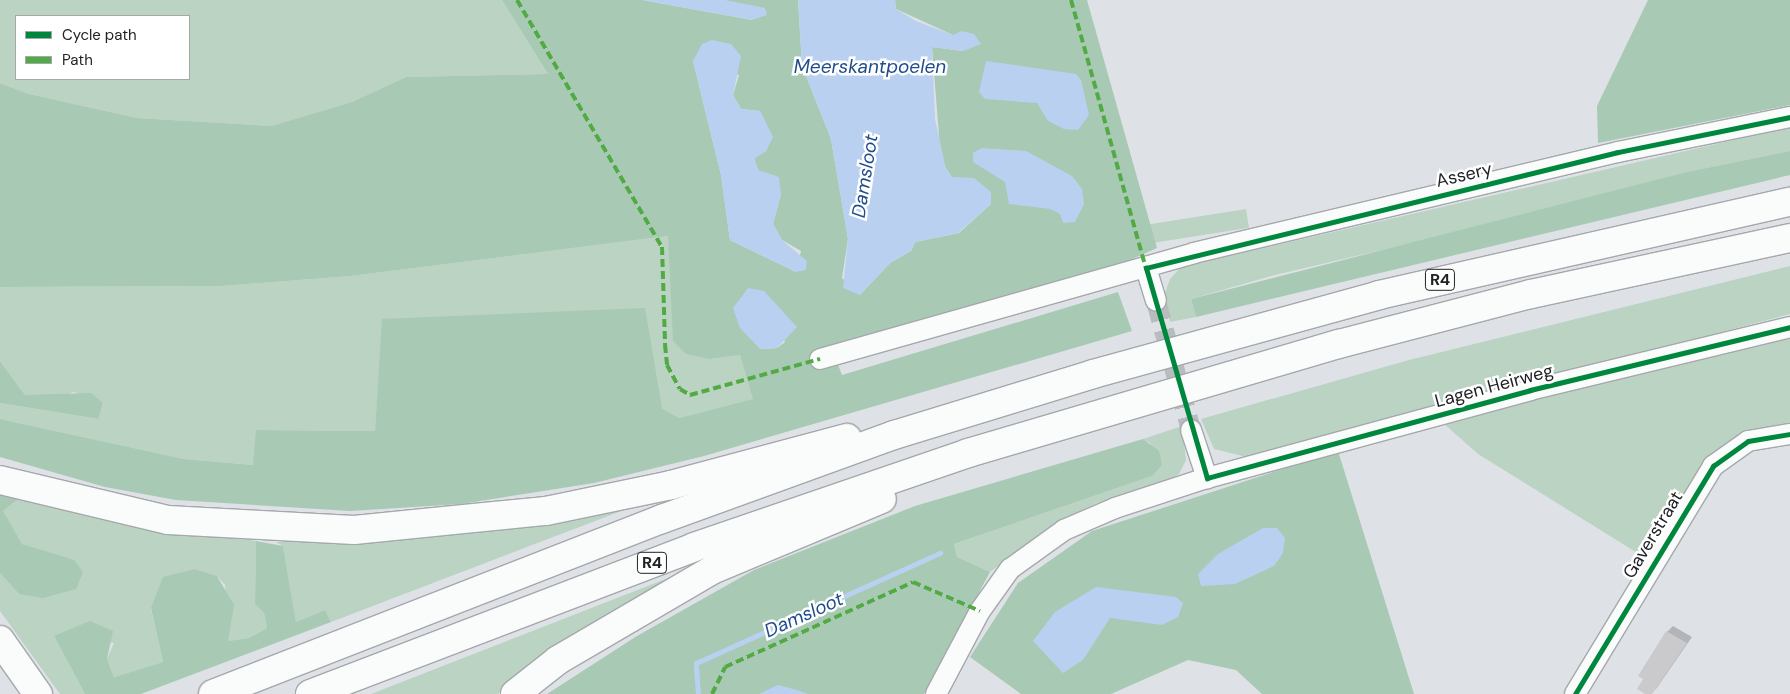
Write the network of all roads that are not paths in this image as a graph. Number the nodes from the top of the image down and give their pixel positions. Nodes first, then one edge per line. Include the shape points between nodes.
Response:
1 (1790, 117) edge
2 (1790, 202) edge
3 (1790, 238) edge
4 (1146, 268) junction
5 (1156, 301) tunnel mouth
6 (1790, 327) edge
7 (820, 359) dead end
8 (1192, 430) tunnel mouth
9 (1790, 434) edge
10 (894, 435) junction
11 (998, 444) junction
12 (1207, 478) junction
13 (0, 480) edge
14 (0, 640) edge
15 (38, 694) edge
16 (213, 694) edge
17 (310, 694) edge
18 (515, 694) edge
19 (936, 694) edge
20 (1575, 694) edge

1 - 4 street, Assery via 1608,155
2 - 10 highway, R4 via 1361,300 1102,371
3 - 11 highway, R4 via 1531,294 1367,336
4 - 5 street
4 - 7 street, Assery
6 - 12 street, Lagen Heirweg via 1530,390
8 - 12 street
9 - 20 street, Gaverstraat via 1748,441 1713,466
10 - 13 highway via 845,438 671,485 546,511 354,530 168,520
10 - 16 highway, R4 via 662,519
11 - 17 highway, R4 via 792,511
11 - 18 highway via 910,488 783,537 704,574 566,655
12 - 19 street, Lagen Heirweg via 1115,508 1026,554 980,612
14 - 15 highway

